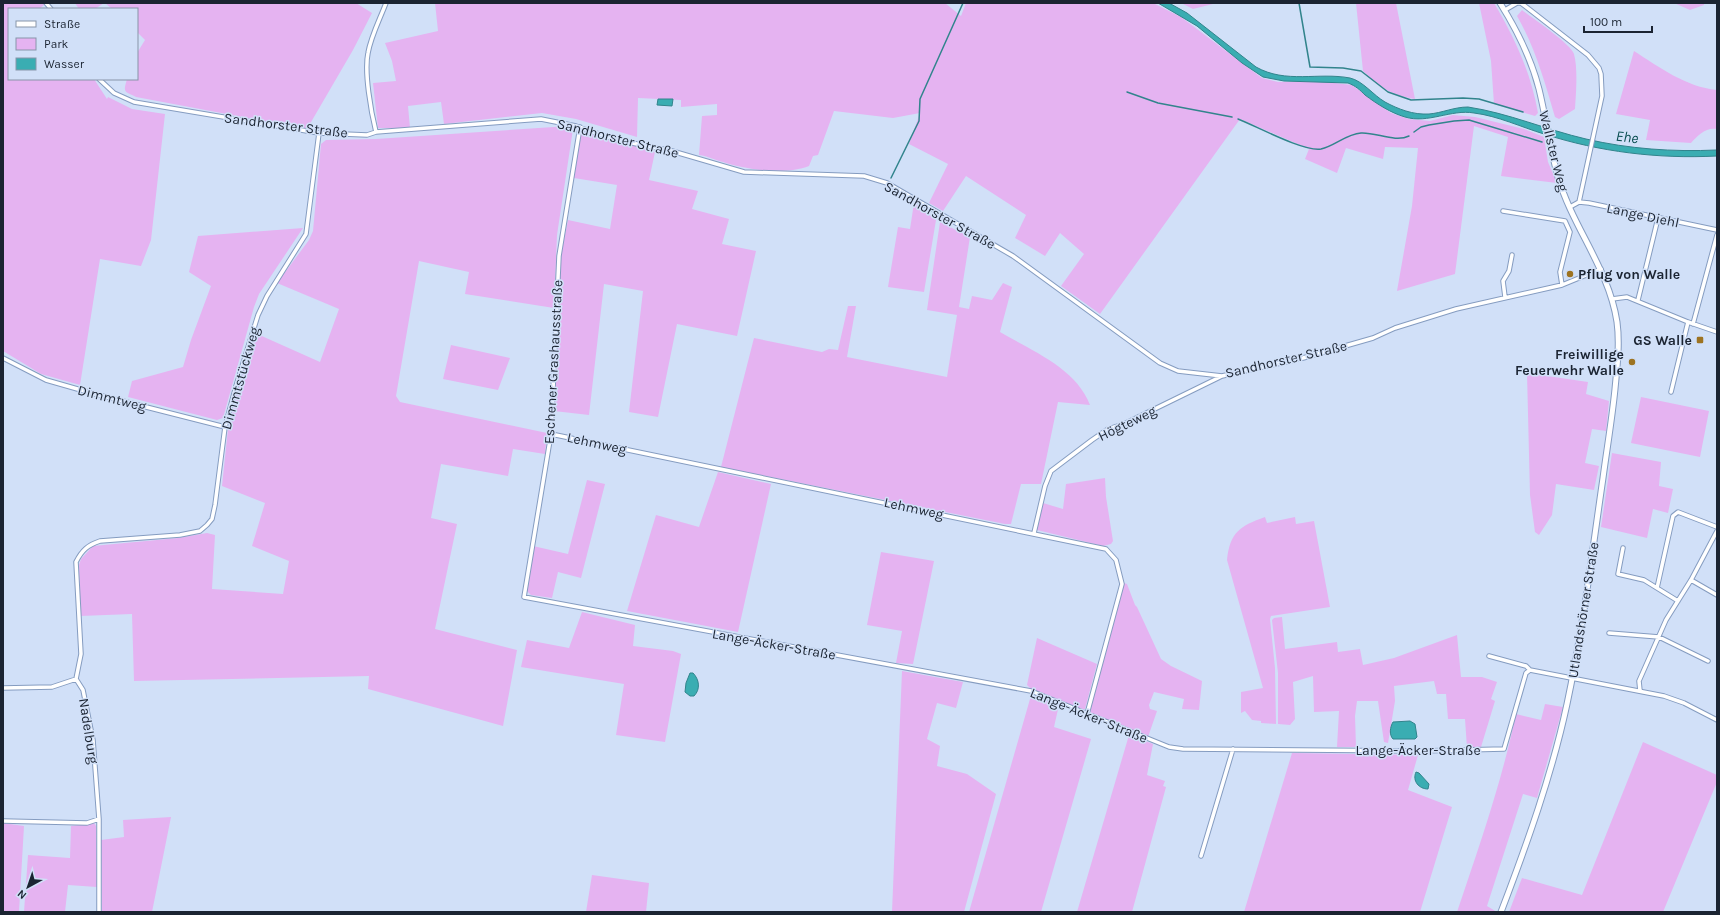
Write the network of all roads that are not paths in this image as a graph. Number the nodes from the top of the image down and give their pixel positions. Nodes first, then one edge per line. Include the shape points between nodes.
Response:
1 (386, 3) edge
2 (1500, 3) edge
3 (1517, 3) edge
4 (1505, 10) junction
5 (100, 80) edge
6 (580, 127) junction
7 (320, 132) junction
8 (376, 132) junction
9 (1580, 202) junction
10 (1570, 207) junction
11 (1503, 210) dead end
12 (1658, 218) junction
13 (1717, 230) edge
14 (1717, 235) edge
15 (1512, 255) dead end
16 (1601, 269) junction
17 (1562, 285) junction
18 (1505, 297) junction
19 (1612, 299) junction
20 (1638, 300) junction
21 (1688, 322) junction
22 (1694, 324) junction
23 (1717, 332) edge
24 (3, 358) edge
25 (1222, 376) junction
26 (1671, 392) dead end
27 (225, 427) junction
28 (551, 434) junction
29 (1717, 527) edge
30 (1717, 531) edge
31 (1034, 533) junction
32 (100, 541) joint
33 (1623, 548) dead end
34 (1691, 580) junction
35 (1657, 588) junction
36 (1717, 595) edge
37 (524, 597) joint
38 (1678, 601) junction
39 (1609, 633) dead end
40 (1659, 637) junction
41 (1489, 656) dead end
42 (1708, 661) dead end
43 (1530, 670) junction
44 (76, 679) junction
45 (1572, 679) junction
46 (3, 688) edge
47 (1640, 691) junction
48 (1087, 714) junction
49 (1717, 720) edge
50 (1233, 749) junction
51 (99, 819) junction
52 (3, 821) edge
53 (1201, 856) dead end
54 (99, 912) edge
55 (1501, 912) edge

1 - 8 street via 368,52 367,64 371,110
2 - 4 street, Wallster Weg
3 - 4 street
3 - 9 street via 1521,3 1588,55 1599,68 1602,96
4 - 10 street, Wallster Weg via 1531,64 1559,180
5 - 7 street, Sandhorster Straße via 114,93 134,102
6 - 8 street, Sandhorster Straße via 541,119
6 - 25 street, Sandhorster Straße via 616,140 672,151 736,170 754,173 864,176 887,183 1013,256 1160,363 1178,371
6 - 28 street, Eschener Grashausstraße via 559,256
7 - 8 street, Sandhorster Straße via 367,135
7 - 27 street, Dimmtstückweg via 306,234 258,315
9 - 10 street
9 - 12 street, Lange Diehl
10 - 16 street, Wallster Weg
11 - 17 street via 1565,221 1570,232 1560,272
12 - 13 street, Lange Diehl
12 - 20 street
14 - 22 street
15 - 18 street via 1509,271 1503,281
16 - 17 street, Sandhorster Straße
16 - 19 street, Wallster Weg
17 - 18 street, Sandhorster Straße
18 - 25 street, Sandhorster Straße via 1456,309 1373,338 1303,358
19 - 20 street via 1628,297
19 - 45 street, Utlandshörner Straße via 1618,337 1617,372 1588,584
20 - 21 street
21 - 22 street
21 - 26 street
22 - 23 street
24 - 27 street, Dimmtweg via 46,380
25 - 31 street, Högteweg via 1108,430 1051,471
27 - 32 street, Dimmtstückweg via 215,505 212,519 207,526 200,531 180,535
28 - 31 street, Lehmweg
28 - 37 street, Eschener Grashausstraße
29 - 35 street via 1678,512 1673,516
30 - 34 street
31 - 48 street, Lehmweg via 1098,546 1111,552 1116,560 1122,584
32 - 44 street, Nadelburg via 81,552 76,562 81,654
33 - 35 street via 1618,574 1644,580
34 - 36 street
34 - 38 street
35 - 38 street
37 - 48 street, Lange-Äcker-Straße via 1021,689
38 - 40 street
39 - 40 street
40 - 42 street
40 - 47 street via 1639,682
41 - 43 street via 1526,666
43 - 45 street
43 - 50 street, Lange-Äcker-Straße via 1526,673 1504,749
44 - 46 street via 52,687
44 - 51 street, Nadelburg via 83,690 93,740
45 - 47 street
45 - 55 street, Utlandshörner Straße via 1544,790
47 - 49 street via 1684,703
48 - 50 street, Lange-Äcker-Straße via 1169,747
50 - 53 street
51 - 52 street via 86,823
51 - 54 street, Nadelburg

